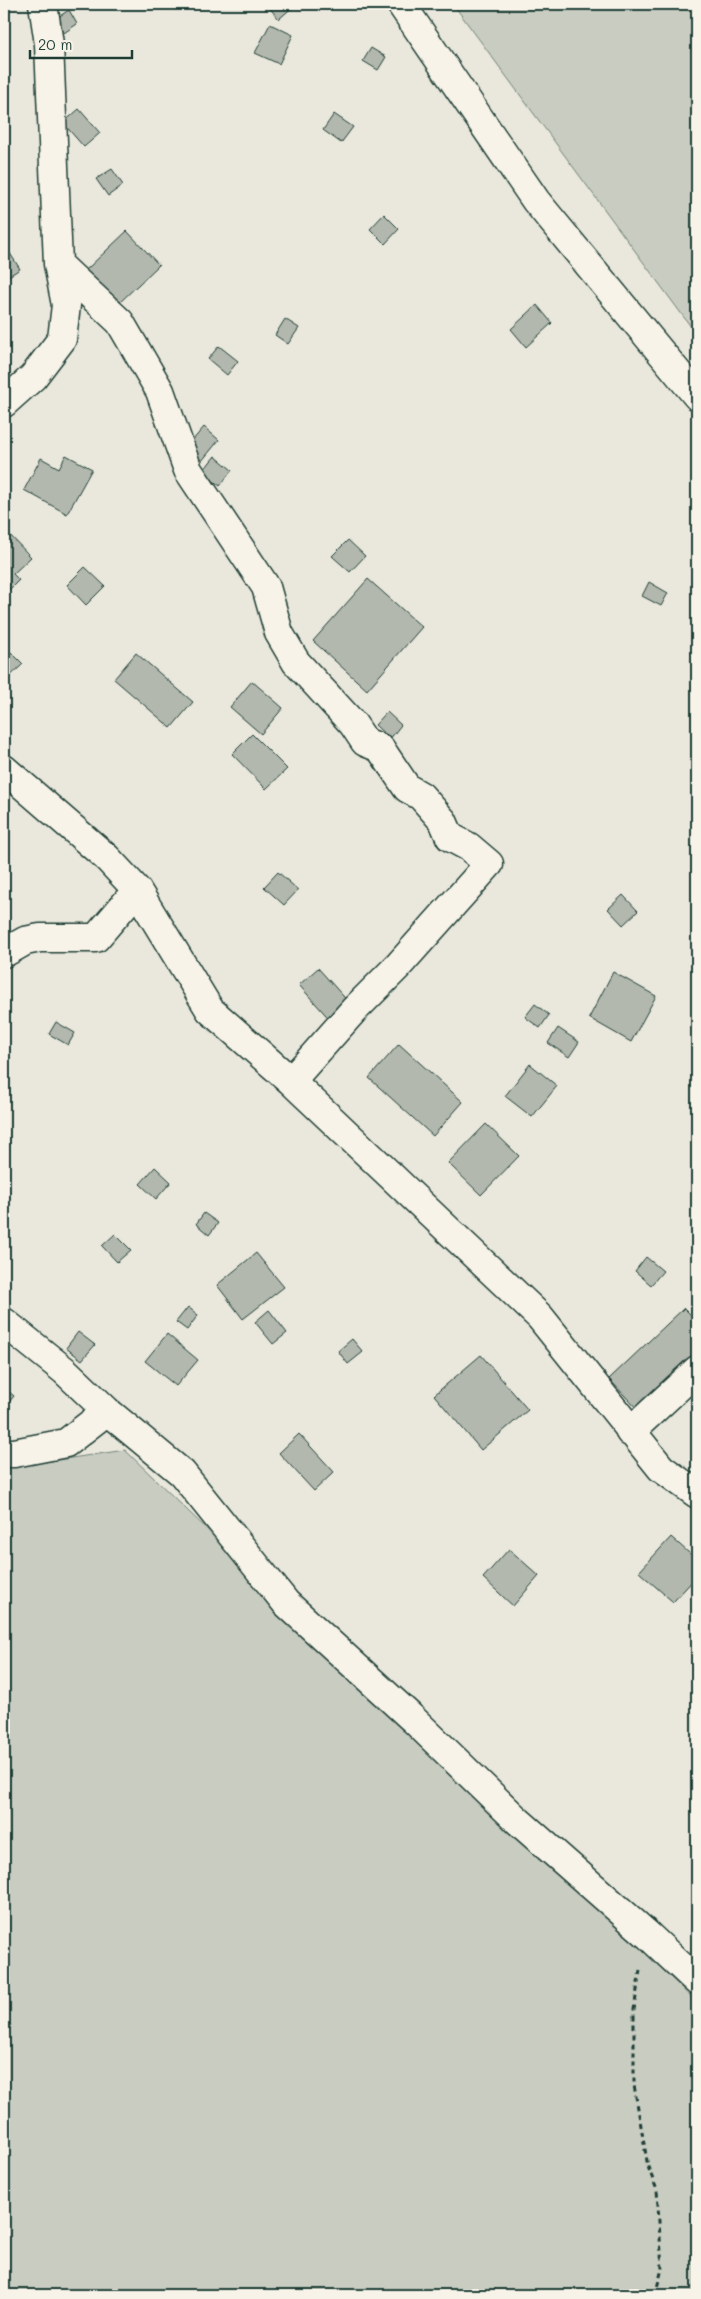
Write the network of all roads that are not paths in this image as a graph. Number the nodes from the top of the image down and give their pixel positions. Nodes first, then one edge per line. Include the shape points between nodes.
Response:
1 (43, 4) edge
2 (401, 4) edge
3 (58, 264) junction
4 (697, 396) edge
5 (4, 403) edge
6 (4, 769) edge
7 (138, 890) junction
8 (4, 954) edge
9 (291, 1081) junction
10 (4, 1322) edge
11 (697, 1370) edge
12 (107, 1411) junction
13 (630, 1432) junction
14 (4, 1453) edge
15 (697, 1494) edge
16 (697, 1981) edge

1 - 3 street via 49,44
2 - 4 street via 536,201
3 - 5 street via 66,305 62,339 33,377
3 - 9 street via 120,322 160,391 188,470 266,588 279,633 296,662 353,724 365,742 380,748 407,788 421,796 444,822 450,837 469,847 489,864
6 - 7 street via 107,858
7 - 8 street via 96,938 40,938 25,941
7 - 9 street via 210,1010
9 - 13 street via 540,1317
10 - 12 street via 65,1371
11 - 13 street
12 - 14 street via 66,1443
12 - 16 street via 182,1473 286,1602 517,1820
13 - 15 street via 661,1468

